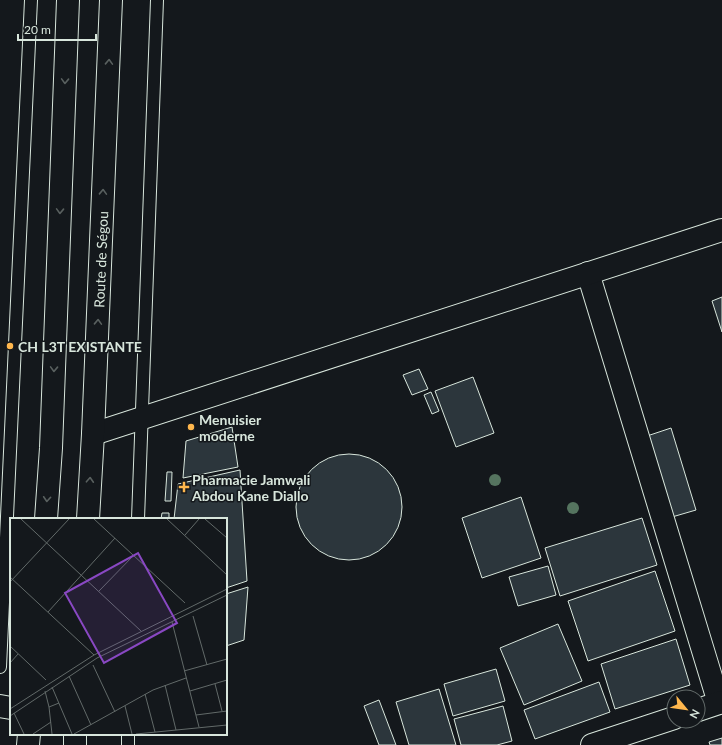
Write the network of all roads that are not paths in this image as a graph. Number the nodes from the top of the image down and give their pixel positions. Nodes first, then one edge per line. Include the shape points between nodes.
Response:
1 (31, 0) edge
2 (68, 0) edge
3 (112, 0) edge
4 (157, 0) edge
5 (722, 230) edge
6 (588, 273) junction
7 (142, 418) junction
8 (93, 434) junction
9 (46, 518) edge
10 (88, 518) edge
11 (138, 518) edge
12 (0, 666) edge
13 (721, 703) edge
14 (0, 706) edge
15 (10, 708) edge
16 (706, 708) edge
17 (666, 721) edge
18 (29, 735) edge
19 (28, 745) edge
20 (592, 745) edge

1 - 12 lane
2 -> 9 main road
8 -> 3 main road, Route de Ségou
4 - 7 lane
5 - 6 main road
6 - 7 main road
6 - 13 main road
7 - 8 main road
7 - 11 lane
10 -> 8 main road, Route de Ségou
13 - 16 main road
14 - 15 main road
17 - 20 main road
18 - 19 main road

